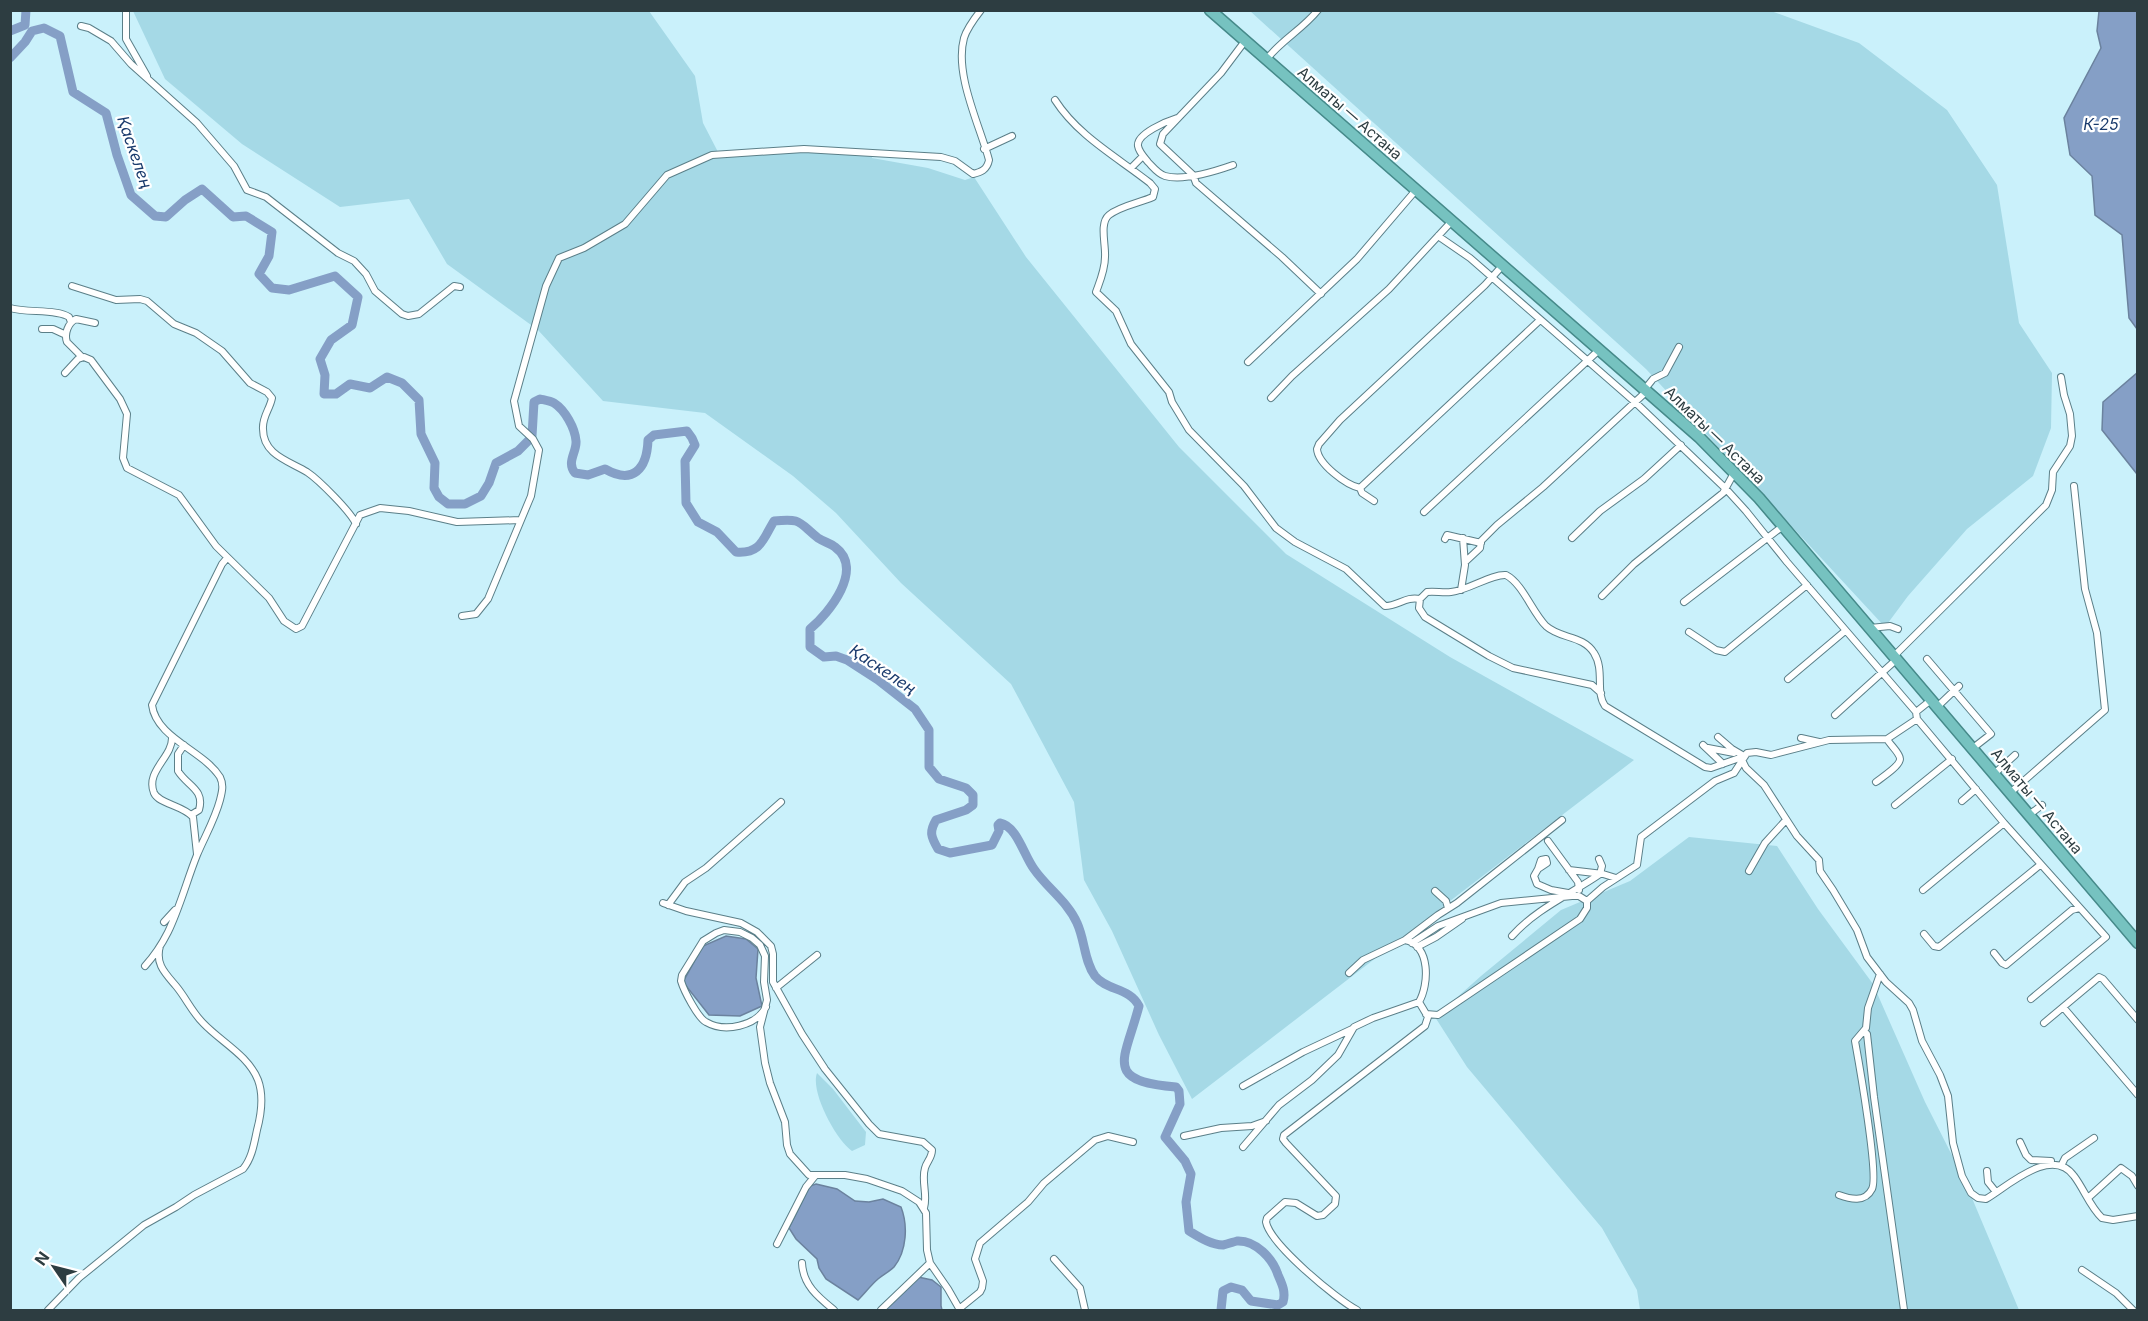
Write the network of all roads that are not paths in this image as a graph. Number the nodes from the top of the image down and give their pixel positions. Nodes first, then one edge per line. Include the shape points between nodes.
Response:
1 (126, 10) edge
2 (981, 10) edge
3 (1210, 10) edge
4 (1318, 10) edge
5 (81, 26) dead end
6 (1245, 41) junction
7 (1266, 60) junction
8 (148, 79) junction
9 (1055, 100) dead end
10 (1178, 118) junction
11 (1012, 136) dead end
12 (984, 149) junction
13 (1143, 156) junction
14 (1233, 165) dead end
15 (1131, 168) junction
16 (1193, 175) junction
17 (1416, 190) junction
18 (1452, 221) junction
19 (1438, 236) junction
20 (1484, 249) junction
21 (1473, 262) junction
22 (1507, 268) junction
23 (1492, 279) junction
24 (1499, 285) junction
25 (72, 286) dead end
26 (460, 288) dead end
27 (1321, 294) junction
28 (1545, 302) junction
29 (10, 308) edge
30 (1538, 319) junction
31 (71, 322) junction
32 (95, 323) dead end
33 (42, 329) dead end
34 (66, 335) junction
35 (1679, 346) dead end
36 (1600, 349) junction
37 (82, 357) junction
38 (1248, 362) dead end
39 (1587, 362) junction
40 (64, 373) dead end
41 (2061, 377) dead end
42 (1646, 390) junction
43 (1272, 398) dead end
44 (1636, 403) junction
45 (1681, 444) junction
46 (1734, 473) junction
47 (2074, 486) dead end
48 (1360, 488) junction
49 (1726, 489) junction
50 (1374, 501) dead end
51 (1424, 512) dead end
52 (520, 520) junction
53 (356, 524) junction
54 (1783, 526) junction
55 (1464, 538) junction
56 (1572, 538) dead end
57 (1768, 538) junction
58 (1445, 539) dead end
59 (1481, 543) junction
60 (227, 558) junction
61 (1465, 562) junction
62 (1807, 585) junction
63 (1461, 590) junction
64 (1602, 596) dead end
65 (1420, 599) junction
66 (1684, 602) dead end
67 (462, 616) dead end
68 (1870, 628) junction
69 (1898, 629) dead end
70 (1845, 630) junction
71 (1689, 632) dead end
72 (1895, 658) junction
73 (1927, 659) dead end
74 (1881, 674) junction
75 (1788, 679) dead end
76 (1957, 688) junction
77 (1601, 693) junction
78 (1934, 704) junction
79 (1836, 715) dead end
80 (1916, 715) junction
81 (172, 737) junction
82 (1718, 737) dead end
83 (1801, 738) dead end
84 (1887, 739) junction
85 (1820, 742) junction
86 (184, 745) junction
87 (1973, 748) junction
88 (2015, 755) dead end
89 (1742, 756) junction
90 (1952, 759) junction
91 (1723, 764) junction
92 (1994, 774) junction
93 (1876, 782) dead end
94 (1976, 789) junction
95 (2010, 793) junction
96 (1962, 801) dead end
97 (781, 802) dead end
98 (1895, 805) dead end
99 (2042, 805) dead end
100 (191, 815) junction
101 (2029, 815) junction
102 (1562, 820) dead end
103 (1786, 820) junction
104 (2004, 823) junction
105 (1548, 842) dead end
106 (197, 855) junction
107 (1599, 859) dead end
108 (2040, 864) junction
109 (1538, 869) dead end
110 (1569, 870) junction
111 (1749, 871) dead end
112 (1599, 874) junction
113 (1616, 878) junction
114 (1579, 888) junction
115 (1923, 890) dead end
116 (1435, 891) dead end
117 (1565, 895) junction
118 (1579, 896) junction
119 (1587, 901) junction
120 (178, 908) junction
121 (1448, 908) junction
122 (2079, 908) junction
123 (1467, 916) junction
124 (164, 922) dead end
125 (1923, 934) dead end
126 (1512, 936) dead end
127 (1412, 943) junction
128 (2138, 943) edge
129 (1425, 944) junction
130 (160, 946) junction
131 (1994, 953) dead end
132 (1422, 954) junction
133 (817, 955) dead end
134 (145, 966) dead end
135 (1349, 973) dead end
136 (1880, 974) junction
137 (776, 988) junction
138 (2031, 999) dead end
139 (1419, 1002) junction
140 (766, 1007) junction
141 (2063, 1007) junction
142 (1426, 1014) junction
143 (2138, 1020) edge
144 (2044, 1023) dead end
145 (746, 1024) junction
146 (760, 1027) junction
147 (1353, 1029) junction
148 (1864, 1031) junction
149 (1243, 1086) dead end
150 (2138, 1095) edge
151 (1267, 1120) junction
152 (1184, 1136) dead end
153 (2094, 1138) dead end
154 (1133, 1142) dead end
155 (2020, 1142) dead end
156 (1243, 1147) dead end
157 (2057, 1165) junction
158 (1987, 1171) dead end
159 (814, 1176) junction
160 (2138, 1186) edge
161 (1996, 1192) junction
162 (1839, 1196) dead end
163 (2088, 1197) junction
164 (924, 1208) junction
165 (2138, 1216) edge
166 (777, 1244) dead end
167 (1054, 1259) dead end
168 (802, 1263) dead end
169 (930, 1263) junction
170 (2082, 1270) dead end
171 (960, 1310) edge
172 (48, 1311) edge
173 (834, 1311) edge
174 (881, 1311) edge
175 (1085, 1311) edge
176 (1357, 1311) edge
177 (1904, 1311) edge
178 (2133, 1311) edge

1 - 8 street via 126,39
2 - 12 street via 967,31 962,51 967,89
3 - 6 highway, Алматы — Астана
4 - 7 street
5 - 8 street via 107,38
6 - 7 highway, Алматы — Астана
6 - 10 street
7 - 17 highway, Алматы — Астана
8 - 26 street via 207,133 234,166 247,190 266,197 354,261 375,291 397,311 408,316 419,314 448,289
9 - 15 street via 1089,138
10 - 13 street via 1140,138 1137,145
10 - 16 street via 1161,136 1160,144
11 - 12 street
12 - 52 street via 988,164 973,174 955,161 941,157 804,149 712,154 667,175 625,224 584,249 559,258 546,286 514,401 519,426 538,446 539,455 531,495
13 - 15 street
13 - 16 street via 1166,176
14 - 16 street
15 - 65 street via 1155,192 1153,197 1106,218 1106,258 1096,295 1116,311 1131,344 1169,392 1189,430 1244,486 1276,528 1346,569 1385,606 1407,598
16 - 27 street via 1196,183
17 - 18 highway, Алматы — Астана
17 - 27 street via 1374,241
18 - 19 street
18 - 20 highway, Алматы — Астана
19 - 21 street
19 - 43 street via 1389,289
20 - 21 street
20 - 22 highway, Алматы — Астана
21 - 23 street
22 - 23 street
22 - 24 street
22 - 28 highway, Алматы — Астана
23 - 24 street
23 - 48 street via 1319,444 1321,461
24 - 30 street
25 - 53 street via 116,300 144,300 174,324 222,351 250,383 272,398 263,427 273,453 318,481
27 - 38 street
28 - 30 street
28 - 36 highway, Алматы — Астана
29 - 31 street via 63,313
30 - 39 street
30 - 48 street
31 - 32 street via 80,319
31 - 34 street
33 - 34 street
34 - 37 street via 67,342
35 - 42 street via 1665,373 1653,379
36 - 39 street
36 - 42 highway, Алматы — Астана
37 - 40 street
37 - 60 street via 94,364 126,410 125,465 179,495
39 - 44 street
39 - 51 street
41 - 72 street via 2072,436 2053,472 2046,505
42 - 44 street
42 - 46 highway, Алматы — Астана
44 - 45 street
44 - 59 street
45 - 49 street
45 - 56 street
46 - 49 street
46 - 54 highway, Алматы — Астана
47 - 95 street via 2085,589 2097,633 2105,710
48 - 50 street
49 - 57 street
49 - 64 street via 1634,564
52 - 53 street via 457,522 380,508 360,515
52 - 67 street via 488,599 476,614
53 - 60 street via 302,626 296,629 284,621 269,598
54 - 57 street
54 - 68 highway, Алматы — Астана
55 - 58 street via 1447,535
55 - 59 street
55 - 61 street
57 - 62 street
57 - 66 street
59 - 61 street
60 - 81 street via 152,705
61 - 63 street
62 - 70 street
62 - 71 street via 1725,652
63 - 65 street via 1430,591
63 - 77 street via 1498,575 1510,577 1547,627 1582,641 1594,652 1600,667
65 - 77 street via 1419,608 1425,617 1499,662 1592,685
68 - 69 street
68 - 72 highway, Алматы — Астана
70 - 74 street
70 - 75 street
72 - 74 street
72 - 78 highway, Алматы — Астана
73 - 76 street
74 - 79 street
74 - 80 street
76 - 78 street
76 - 87 street via 1991,734
77 - 91 street via 1605,706 1705,767
78 - 80 street
78 - 87 highway, Алматы — Астана
80 - 84 street
80 - 90 street
81 - 86 street
81 - 100 street via 155,772 153,790 160,800
82 - 89 street
83 - 85 street
84 - 85 street
84 - 93 street via 1900,761
85 - 89 street via 1771,755
86 - 100 street via 178,754 178,771 195,787 201,801 199,810
86 - 106 street via 218,774 223,785 220,802
87 - 92 highway, Алматы — Астана
88 - 92 street
89 - 91 street
89 - 91 street via 1706,747
89 - 103 street via 1746,768 1764,785
89 - 113 street via 1734,773 1715,781 1641,837 1635,867
90 - 94 street
90 - 98 street
92 - 95 highway, Алматы — Астана
94 - 96 street
94 - 104 street
95 - 101 highway, Алматы — Астана
97 - 137 street via 685,882 666,904 757,932 771,946
99 - 101 street
100 - 106 street
101 - 128 highway, Алматы — Астана
102 - 121 street
103 - 111 street via 1765,843
103 - 136 street via 1820,860 1820,872
104 - 108 street
104 - 115 street
105 - 110 street
106 - 120 street
107 - 112 street
108 - 122 street
108 - 125 street via 1939,947
109 - 117 street via 1534,876 1536,884
110 - 112 street
110 - 114 street
112 - 113 street
112 - 114 street
113 - 119 street
114 - 117 street
114 - 118 street
116 - 121 street
117 - 118 street
117 - 123 street via 1501,903
117 - 126 street
118 - 119 street
119 - 142 street via 1583,916 1563,932 1438,1015
120 - 124 street
120 - 130 street
121 - 127 street
122 - 131 street via 2006,965
122 - 138 street via 2106,937
123 - 127 street via 1438,926
123 - 129 street
127 - 129 street
127 - 132 street
127 - 135 street via 1363,960
129 - 132 street
130 - 134 street
130 - 172 street via 158,960 164,972 203,1023 248,1064 258,1080 261,1108 254,1148 243,1169 144,1225 79,1278
132 - 139 street via 1426,967
133 - 137 street
136 - 148 street
136 - 161 street via 1909,1003 1922,1041 1940,1075 1966,1185 1974,1196 1982,1199
137 - 164 street via 818,1060 874,1130 930,1147 933,1153 925,1169
139 - 142 street
139 - 147 street
140 - 145 street
140 - 145 street via 765,956 756,941 740,932 724,930 703,941 682,975 682,985 706,1022 729,1027
140 - 146 street
141 - 143 street via 2101,977
141 - 144 street
141 - 150 street
142 - 176 street via 1425,1026 1284,1137 1337,1201 1317,1216 1296,1203 1285,1202 1268,1218 1266,1226 1301,1266
145 - 146 street
146 - 159 street via 767,1072 785,1122 790,1154 805,1172
147 - 149 street
147 - 151 street via 1338,1055
148 - 162 street via 1856,1041 1874,1165 1873,1186 1861,1198
148 - 177 street
151 - 152 street via 1252,1126
151 - 156 street
153 - 157 street
154 - 171 street via 1108,1136 1095,1140 980,1243 975,1259 982,1288
155 - 157 street via 2031,1160
157 - 161 street via 2041,1166
157 - 163 street via 2073,1174
158 - 161 street via 1988,1182
159 - 164 street via 845,1175 877,1182 902,1191
159 - 166 street
160 - 163 street via 2121,1168
163 - 165 street via 2104,1220
164 - 169 street
167 - 175 street via 1080,1288
168 - 173 street via 810,1289
169 - 171 street
169 - 174 street
170 - 178 street via 2116,1293

